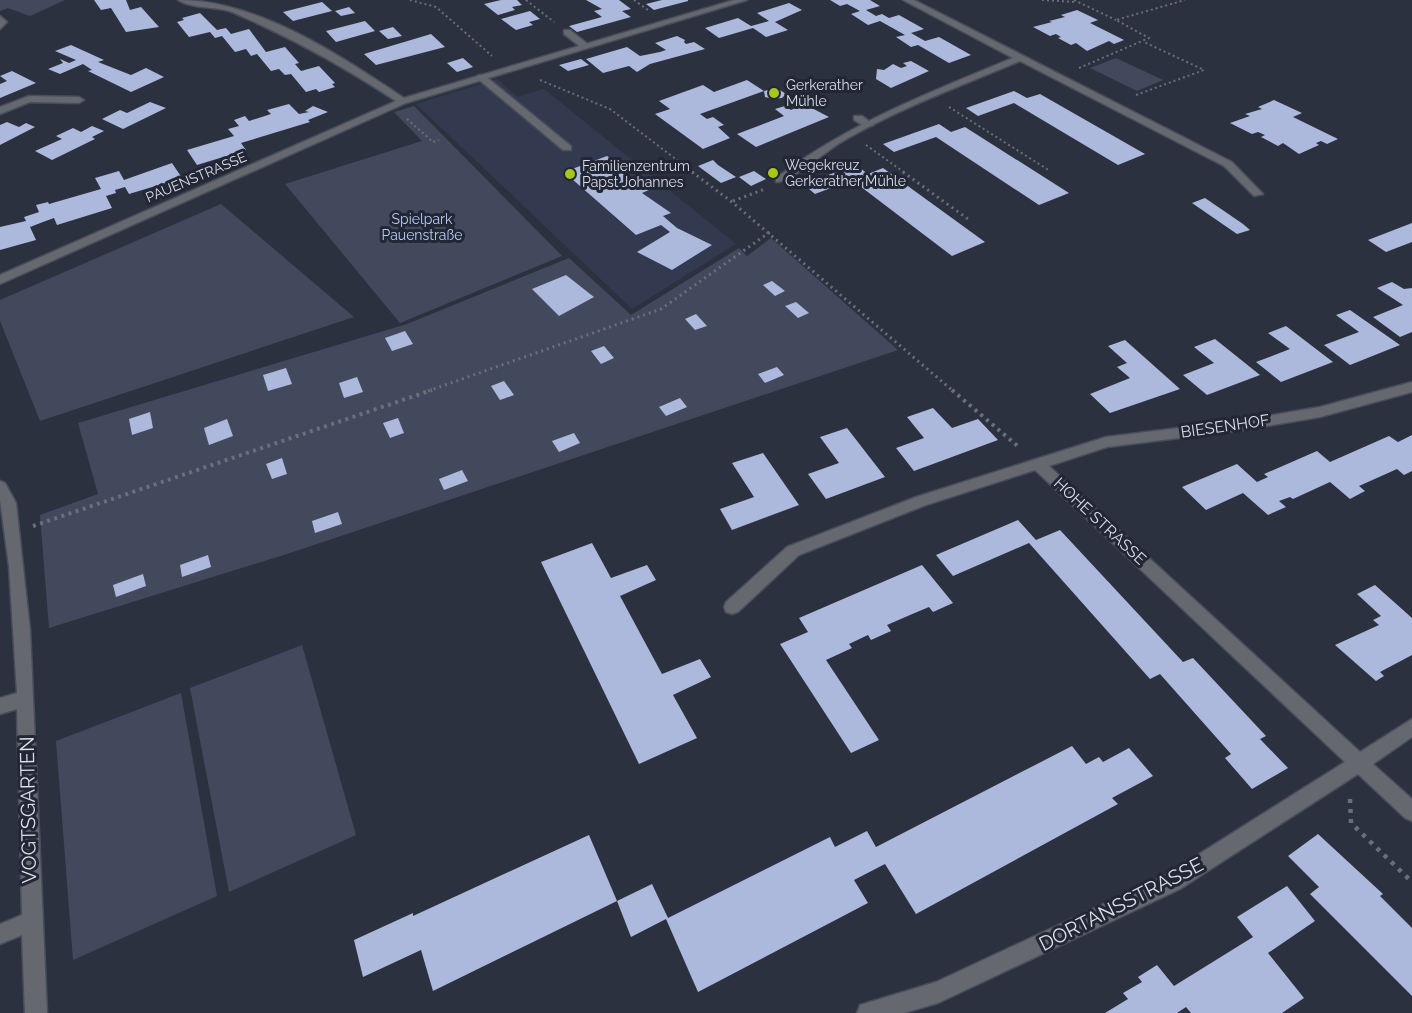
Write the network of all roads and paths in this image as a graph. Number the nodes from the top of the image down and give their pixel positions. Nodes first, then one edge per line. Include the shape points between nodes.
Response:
1 (182, 0) edge
2 (410, 0) edge
3 (526, 0) edge
4 (743, 0) edge
5 (907, 0) edge
6 (1042, 0) edge
7 (1074, 0) edge
8 (1185, 0) edge
9 (1079, 2) junction
10 (0, 19) edge
11 (1116, 20) junction
12 (0, 27) edge
13 (567, 32) joint
14 (1144, 41) junction
15 (585, 46) junction
16 (1022, 57) junction
17 (509, 69) junction
18 (481, 76) junction
19 (1058, 76) junction
20 (930, 96) junction
21 (79, 100) dead end
22 (399, 103) junction
23 (1113, 105) junction
24 (0, 111) edge
25 (858, 118) dead end
26 (869, 125) junction
27 (850, 134) junction
28 (439, 140) dead end
29 (567, 148) dead end
30 (1050, 171) dead end
31 (780, 180) joint
32 (1258, 194) dead end
33 (732, 202) junction
34 (968, 219) dead end
35 (770, 232) junction
36 (0, 280) edge
37 (1412, 387) edge
38 (1038, 464) junction
39 (0, 487) edge
40 (14, 536) junction
41 (732, 607) dead end
42 (26, 698) junction
43 (0, 706) edge
44 (1412, 727) edge
45 (1351, 768) junction
46 (1412, 813) edge
47 (1412, 882) edge
48 (30, 922) junction
49 (0, 934) edge
50 (36, 1013) edge
51 (868, 1013) edge

1 - 22 street via 226,7 288,33 346,64
2 - 17 path via 438,8
3 - 13 path
4 - 15 street, PAUENSTRASSE
5 - 16 street
6 - 9 path
7 - 9 path
8 - 11 path
9 - 11 path
10 - 12 street
11 - 14 path via 1149,38
13 - 15 street
14 - 19 path
14 - 23 path via 1204,70
15 - 17 street, PAUENSTRASSE
16 - 19 street
16 - 20 street
17 - 18 street, PAUENSTRASSE
17 - 33 path via 610,109
18 - 22 street, PAUENSTRASSE
18 - 29 street
19 - 23 street
20 - 26 street
20 - 30 path
21 - 24 street via 29,99
22 - 28 path via 433,142
22 - 36 street, PAUENSTRASSE
23 - 32 street via 1228,164
25 - 26 street
26 - 27 street
27 - 31 street via 808,158
27 - 34 path
31 - 33 path
33 - 35 path
35 - 38 path
35 - 40 path via 661,309 42,522
37 - 38 street, BIESENHOF via 1320,412 1106,442
38 - 41 street via 921,501 793,550
38 - 45 street, HOHE STRASSE
39 - 40 street, VOGTSGARTEN via 9,503
40 - 42 street, VOGTSGARTEN
42 - 43 street
42 - 48 street, VOGTSGARTEN
44 - 45 street
45 - 46 street, HOHE STRASSE
45 - 47 path via 1351,823
45 - 51 street, DORTANSSTRASSE via 1173,882 938,992
48 - 49 street
48 - 50 street, VOGTSGARTEN

